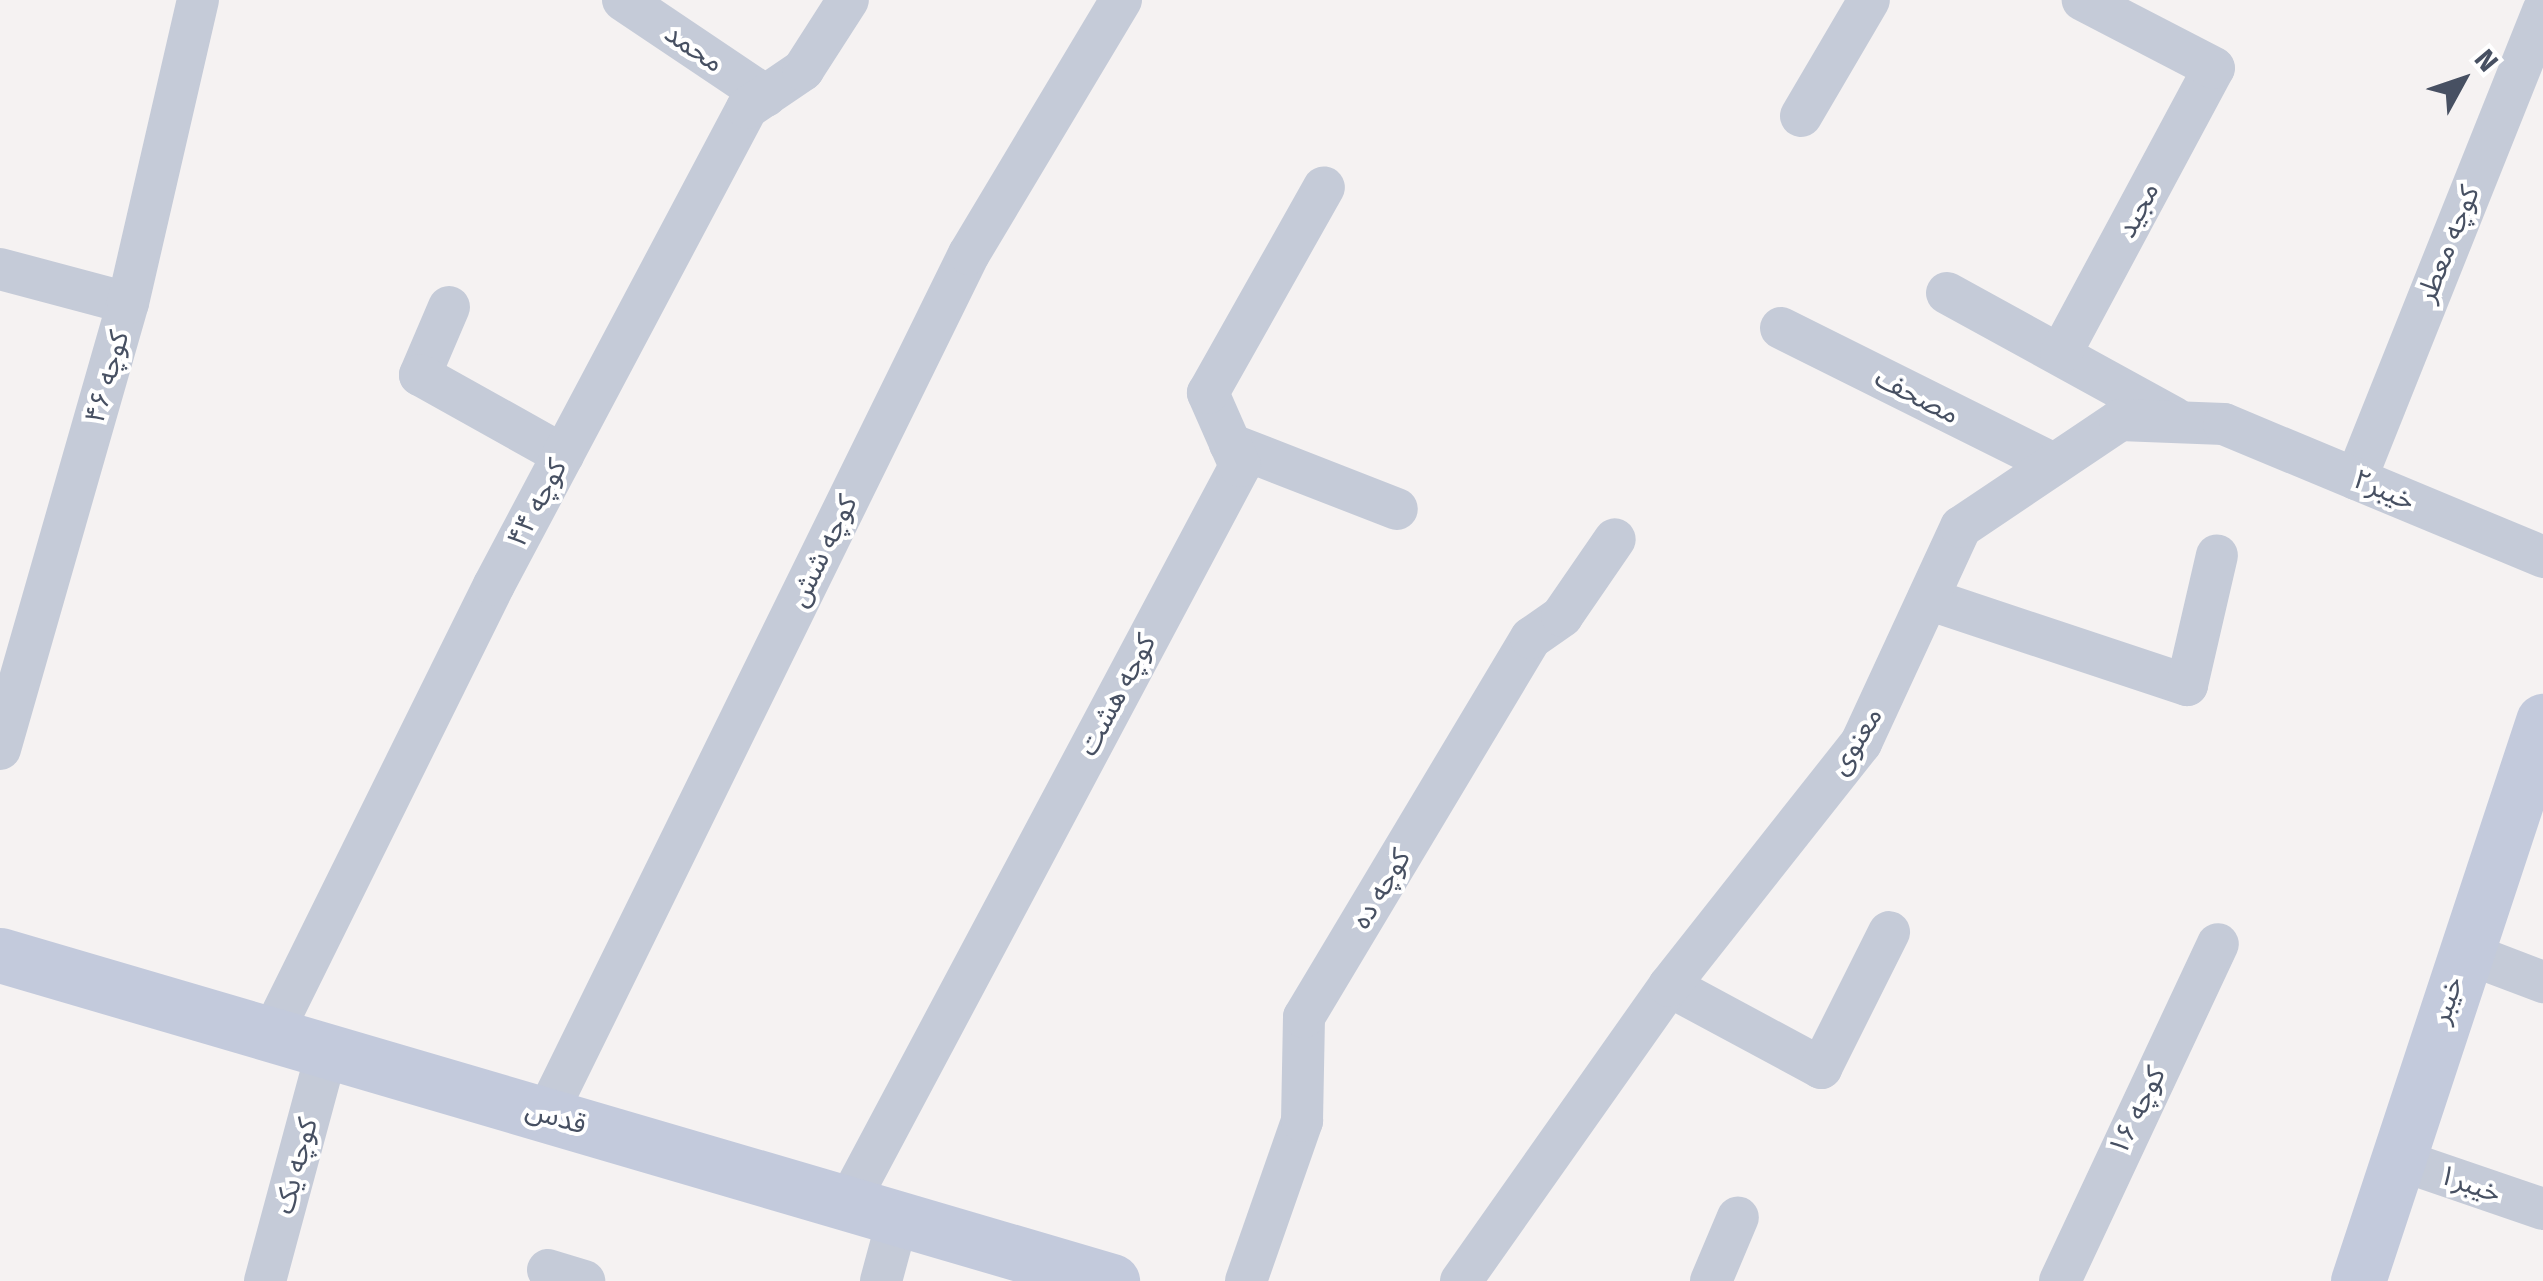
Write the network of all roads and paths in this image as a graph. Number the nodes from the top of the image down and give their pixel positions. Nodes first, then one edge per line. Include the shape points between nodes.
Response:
1 (198, 0) edge
2 (623, 0) edge
3 (848, 0) edge
4 (1121, 0) edge
5 (1869, 0) edge
6 (2084, 0) edge
7 (2543, 11) edge
8 (766, 96) junction
9 (1801, 116) dead end
10 (1324, 187) dead end
11 (0, 268) edge
12 (1947, 293) dead end
13 (128, 303) junction
14 (449, 308) dead end
15 (1781, 328) dead end
16 (2062, 353) junction
17 (2180, 422) junction
18 (2224, 424) joint
19 (1230, 444) junction
20 (563, 456) junction
21 (2054, 464) junction
22 (2356, 478) junction
23 (1397, 510) dead end
24 (1614, 539) dead end
25 (2217, 555) dead end
26 (2543, 556) edge
27 (1928, 600) junction
28 (2543, 721) edge
29 (0, 749) edge
30 (1890, 932) dead end
31 (2218, 944) dead end
32 (2464, 952) junction
33 (0, 955) edge
34 (2543, 982) edge
35 (1669, 986) junction
36 (270, 1038) junction
37 (328, 1051) junction
38 (546, 1115) junction
39 (2397, 1159) junction
40 (873, 1210) junction
41 (2543, 1210) edge
42 (1738, 1217) dead end
43 (265, 1281) edge
44 (882, 1281) edge
45 (1112, 1281) edge
46 (1246, 1281) edge
47 (1461, 1281) edge
48 (1711, 1281) edge
49 (2060, 1281) edge
50 (2358, 1281) edge

1 - 13 street, کوچه ۴۶
2 - 8 street, محمد
3 - 8 street, کوچه ۴۴ via 803,70
4 - 38 street, کوچه شش via 969,254
5 - 9 street
6 - 16 street, مجید via 2214,68
7 - 22 street, کوچه معطر
8 - 20 street, کوچه ۴۴ via 747,108
10 - 19 street, کوچه هشت via 1208,393
11 - 13 street
12 - 16 street
13 - 29 street, کوچه ۴۶
14 - 20 street via 420,375
15 - 21 street, مصحف
16 - 17 street
17 - 18 street, معنوی
17 - 21 street, معنوی via 2120,420
18 - 22 street, خیبر۲
19 - 23 street
19 - 40 street, کوچه هشت via 1240,466
20 - 36 street, کوچه ۴۴
21 - 27 street, معنوی via 1961,528
22 - 26 street, خیبر۲
24 - 46 street, کوچه ده via 1562,616 1531,638 1304,1017 1302,1122
25 - 27 street via 2187,685
27 - 35 street, معنوی via 1861,743
28 - 32 street, خیبر
30 - 35 street via 1821,1068
31 - 49 street, کوچه ۱۶
32 - 34 street
32 - 39 street, خیبر
33 - 36 street, قدس
35 - 47 street, معنوی
36 - 37 street, قدس
37 - 38 street, قدس
37 - 43 street, کوچه یک
38 - 40 street, قدس
39 - 41 street, خیبر۱
39 - 50 street, خیبر
40 - 44 street
40 - 45 street, قدس
42 - 48 street

